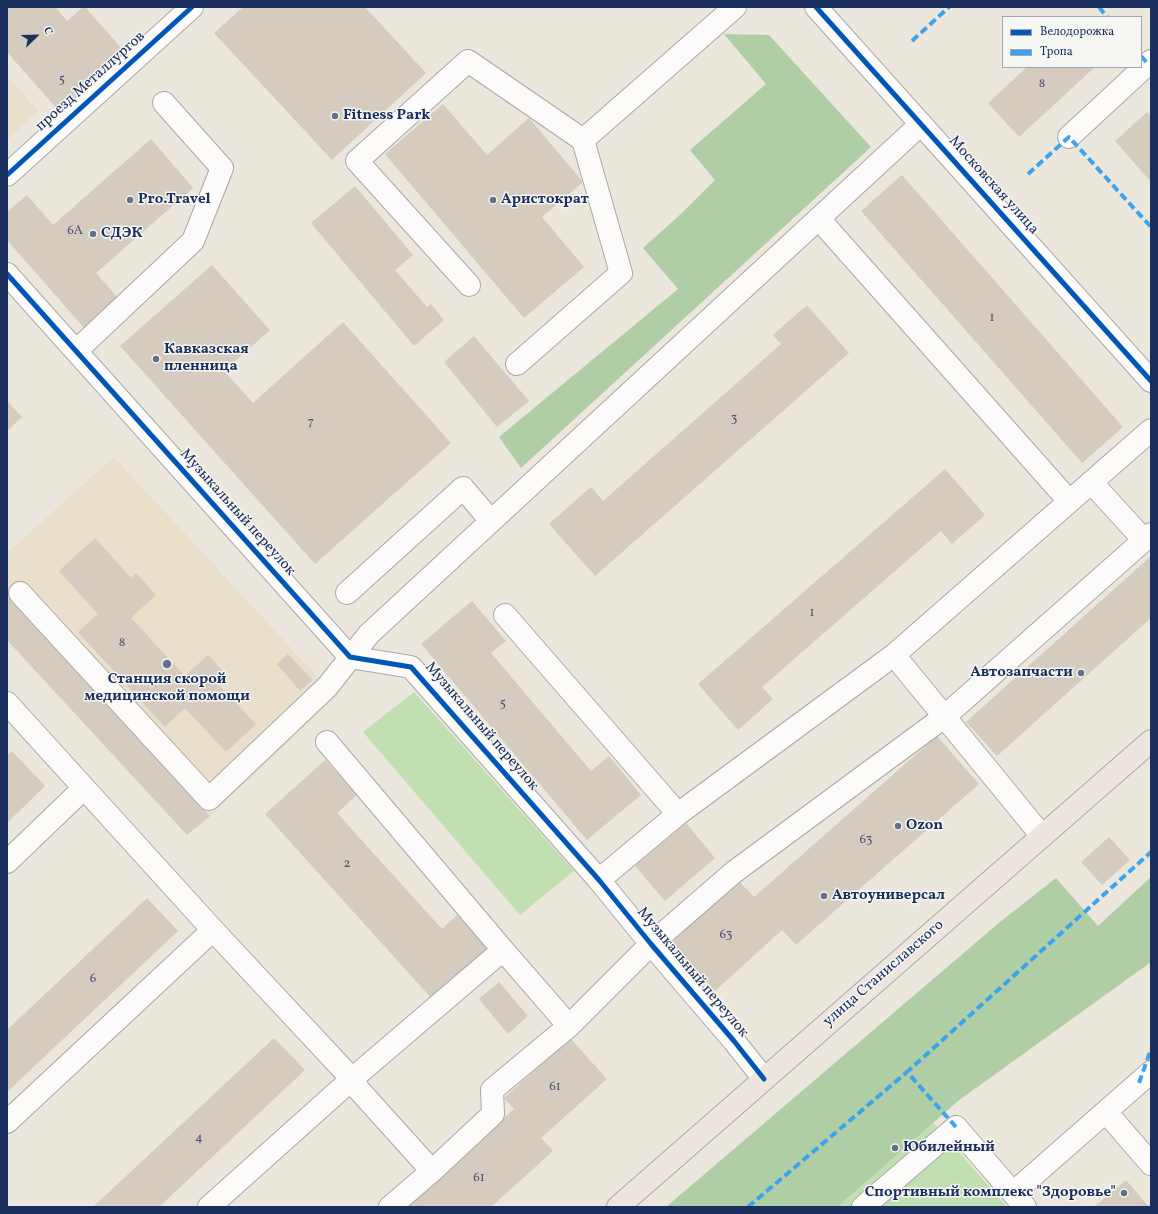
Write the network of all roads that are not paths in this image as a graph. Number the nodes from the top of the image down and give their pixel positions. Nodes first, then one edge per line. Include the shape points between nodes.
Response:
1 (735, 7) edge
2 (816, 7) edge
3 (182, 10) edge
4 (1150, 64) edge
5 (164, 102) dead end
6 (921, 124) junction
7 (1069, 137) dead end
8 (583, 140) junction
9 (7, 175) edge
10 (819, 218) junction
11 (7, 274) edge
12 (469, 285) dead end
13 (76, 351) junction
14 (517, 364) dead end
15 (1149, 375) edge
16 (1151, 430) edge
17 (1091, 482) junction
18 (1069, 501) junction
19 (491, 521) junction
20 (1148, 537) edge
21 (20, 593) dead end
22 (347, 593) dead end
23 (505, 615) dead end
24 (894, 655) junction
25 (350, 657) junction
26 (7, 703) edge
27 (944, 717) junction
28 (1151, 741) edge
29 (327, 742) dead end
30 (84, 788) junction
31 (678, 814) junction
32 (1042, 836) junction
33 (7, 862) edge
34 (599, 880) junction
35 (213, 930) junction
36 (650, 944) junction
37 (504, 950) junction
38 (569, 1026) junction
39 (1151, 1072) edge
40 (352, 1079) junction
41 (764, 1079) junction
42 (1106, 1112) junction
43 (7, 1122) edge
44 (1151, 1164) edge
45 (432, 1171) junction
46 (1019, 1200) edge
47 (209, 1207) edge
48 (390, 1207) edge
49 (618, 1207) edge
50 (863, 1207) edge

1 - 8 street
2 - 6 street, Московская улица
3 - 9 street, проезд Металлургов
4 - 7 street
5 - 13 street via 222,168 193,241
6 - 10 street
6 - 15 street, Московская улица
8 - 12 street via 468,62 357,161
8 - 14 street via 621,273
10 - 18 street
10 - 19 street
11 - 13 street, Музыкальный переулок
13 - 25 street, Музыкальный переулок
16 - 17 street
17 - 18 street
17 - 20 street
18 - 24 street
19 - 22 street via 463,488
19 - 25 street via 369,634
20 - 27 street
21 - 25 street via 209,799 327,687
23 - 31 street
24 - 27 street
24 - 31 street
25 - 34 street, Музыкальный переулок via 411,667
26 - 30 street
27 - 32 street
27 - 36 street via 734,872
28 - 32 main road, улица Станиславского
29 - 37 street
30 - 33 street
30 - 35 street
31 - 34 street
32 - 41 main road, улица Станиславского
34 - 36 street, Музыкальный переулок
35 - 40 street
35 - 43 street
36 - 38 street
36 - 41 street, Музыкальный переулок
37 - 38 street
37 - 40 street
38 - 45 street via 492,1090 493,1114
39 - 42 street
40 - 45 street
40 - 47 street
41 - 49 main road, улица Станиславского
42 - 44 street
42 - 46 street
45 - 48 street
46 - 50 street via 956,1127

